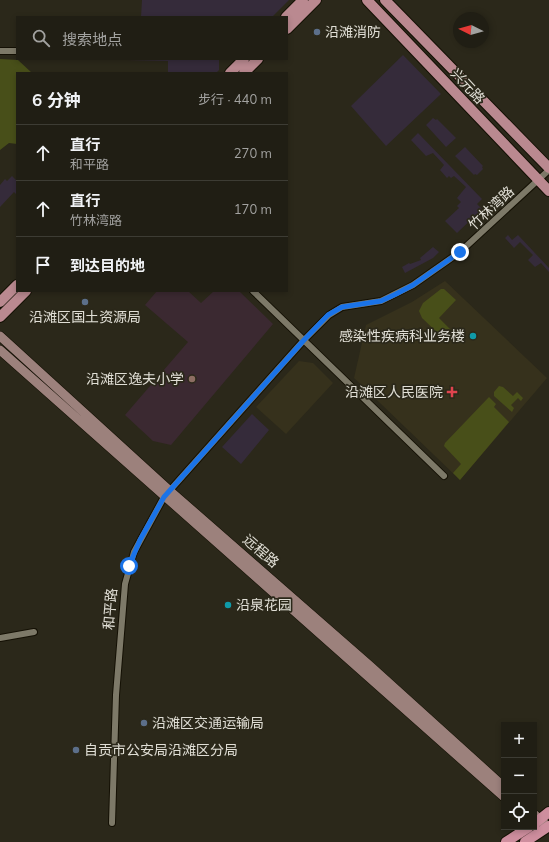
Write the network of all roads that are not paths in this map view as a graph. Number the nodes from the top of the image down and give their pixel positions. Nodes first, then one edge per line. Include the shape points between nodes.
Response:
1 (303, 0) edge
2 (316, 0) edge
3 (367, 0) edge
4 (385, 0) edge
5 (287, 16) edge
6 (288, 29) edge
7 (16, 51) edge
8 (0, 52) edge
9 (243, 60) edge
10 (257, 60) edge
11 (231, 72) edge
12 (245, 72) edge
13 (549, 169) edge
14 (539, 181) junction
15 (549, 191) edge
16 (16, 286) edge
17 (25, 292) edge
18 (254, 292) edge
19 (0, 302) edge
20 (0, 317) edge
21 (0, 336) edge
22 (304, 340) junction
23 (0, 350) edge
24 (444, 476) dead end
25 (167, 494) junction
26 (34, 632) dead end
27 (0, 638) edge
28 (501, 783) edge
29 (501, 794) edge
30 (549, 812) edge
31 (112, 823) dead end
32 (540, 823) edge
33 (524, 830) edge
34 (506, 842) edge
35 (525, 842) edge

1 - 5 main road
2 - 6 main road
3 - 14 main road, 兴元路
4 - 13 main road, 兴元路
7 - 8 street
9 - 11 main road
10 - 12 main road
13 - 14 street, 竹林湾路
14 - 15 main road, 兴元路
14 - 22 street, 竹林湾路 via 460,252 413,285 381,301 342,307 328,315
16 - 19 main road
17 - 20 main road
18 - 22 street
21 - 25 main road, 远程路
22 - 24 street
22 - 25 street, 和平路
23 - 25 main road, 远程路
25 - 28 main road, 远程路 via 370,666
25 - 29 main road, 远程路
25 - 31 street, 和平路 via 134,552 125,584 116,695
26 - 27 street
30 - 32 highway
32 - 35 highway
33 - 34 highway

